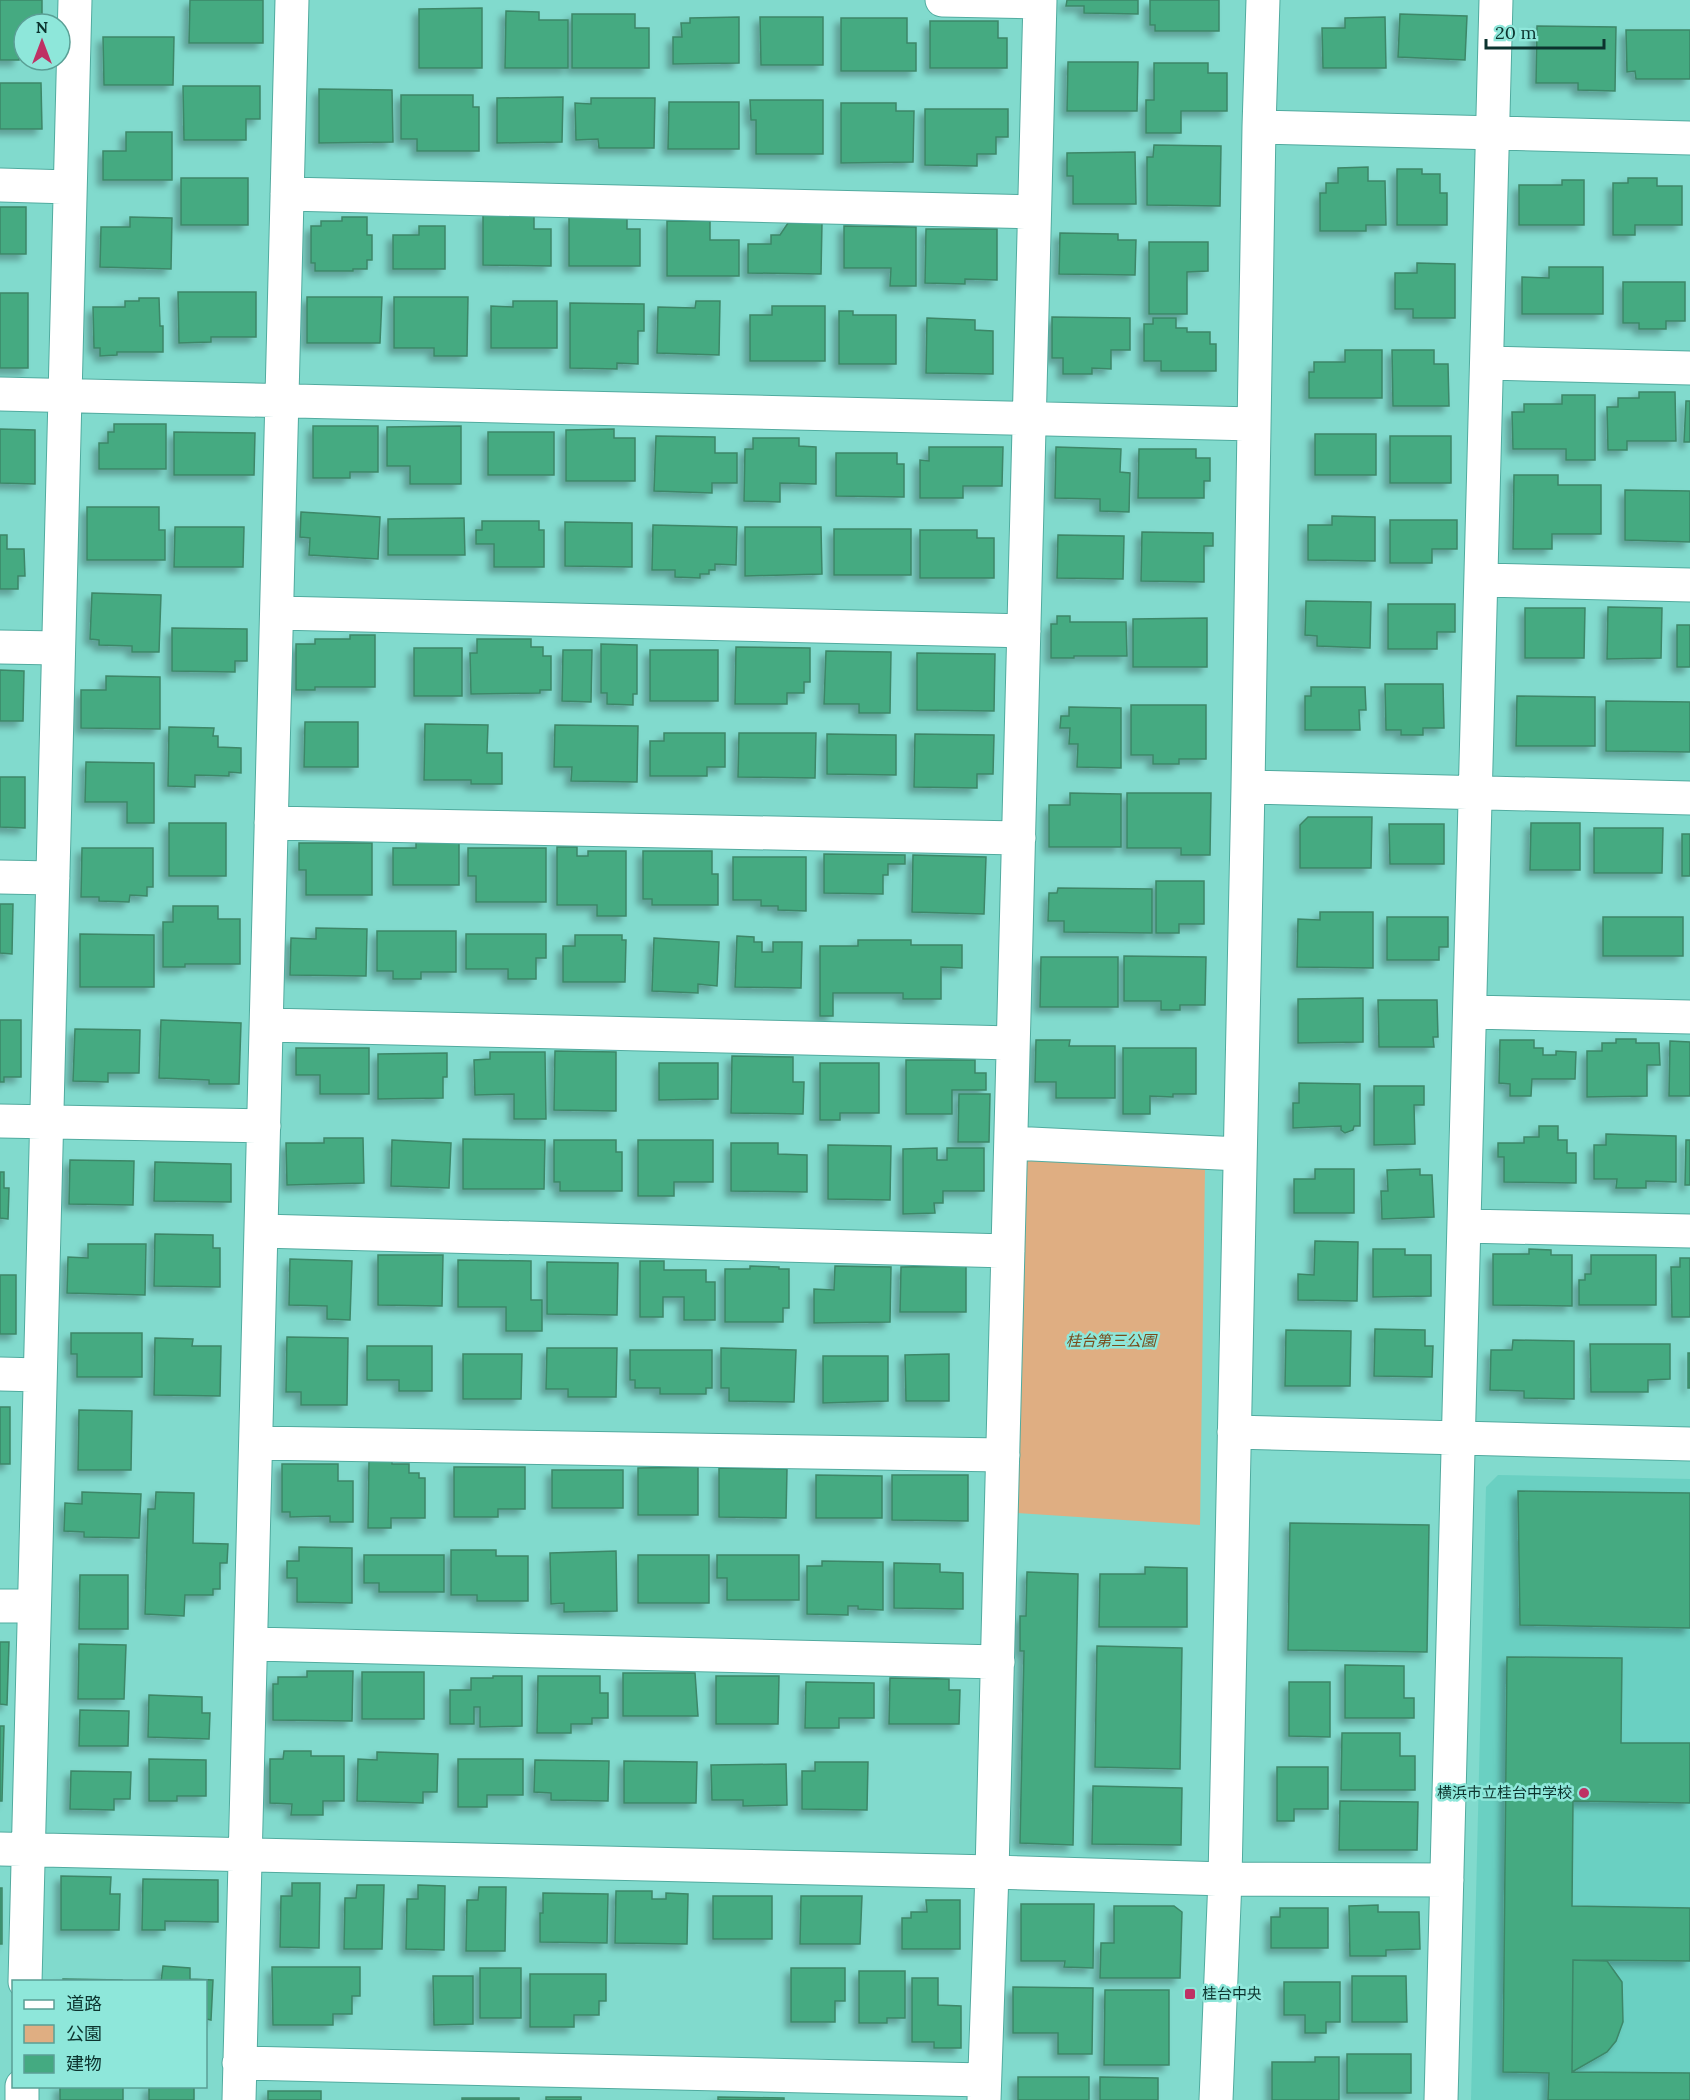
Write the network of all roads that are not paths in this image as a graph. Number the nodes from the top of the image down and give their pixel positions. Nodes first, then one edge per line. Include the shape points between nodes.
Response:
1 (75, 0) edge
2 (292, 0) edge
3 (942, 0) edge
4 (1263, 0) edge
5 (1496, 0) edge
6 (1040, 1) edge
7 (1259, 127) junction
8 (1494, 133) junction
9 (1690, 138) edge
10 (0, 185) edge
11 (70, 187) junction
12 (287, 194) junction
13 (1034, 212) junction
14 (1488, 363) junction
15 (1690, 368) edge
16 (0, 394) edge
17 (65, 396) junction
18 (282, 401) junction
19 (1029, 419) junction
20 (1254, 424) junction
21 (1482, 580) junction
22 (1690, 585) edge
23 (277, 613) junction
24 (1024, 631) junction
25 (0, 647) edge
26 (58, 648) junction
27 (1248, 787) junction
28 (1476, 793) junction
29 (1690, 798) edge
30 (271, 823) junction
31 (1019, 838) junction
32 (0, 877) edge
33 (52, 878) junction
34 (1470, 1012) junction
35 (1690, 1017) edge
36 (267, 1025) junction
37 (1013, 1043) junction
38 (0, 1120) edge
39 (47, 1122) junction
40 (264, 1126) junction
41 (1011, 1143) junction
42 (1240, 1154) junction
43 (1464, 1226) junction
44 (261, 1231) junction
45 (1690, 1231) edge
46 (1008, 1251) junction
47 (0, 1374) edge
48 (40, 1375) junction
49 (1234, 1432) junction
50 (1459, 1437) junction
51 (256, 1443) junction
52 (1690, 1444) edge
53 (1003, 1455) junction
54 (0, 1606) edge
55 (34, 1606) junction
56 (251, 1644) junction
57 (998, 1662) junction
58 (14, 1850) edge
59 (246, 1855) junction
60 (992, 1872) junction
61 (1225, 1879) junction
62 (1447, 1880) junction
63 (25, 1980) edge
64 (239, 2063) junction
65 (984, 2090) edge
66 (239, 2100) edge
67 (1216, 2100) edge
68 (1441, 2100) edge

1 - 11 street
2 - 12 street
3 - 6 street
4 - 7 street
5 - 8 street
6 - 13 street
7 - 8 street
7 - 20 street
8 - 9 street
8 - 14 street
10 - 11 street
11 - 17 street
12 - 13 street
12 - 18 street
13 - 19 street
14 - 15 street
14 - 21 street
16 - 17 street
17 - 18 street
17 - 26 street
18 - 19 street
18 - 23 street
19 - 20 street
19 - 24 street
20 - 27 street
21 - 22 street
21 - 28 street
23 - 24 street
23 - 30 street
24 - 31 street
25 - 26 street
26 - 33 street
27 - 28 street
27 - 42 street
28 - 29 street
28 - 34 street
30 - 31 street
30 - 36 street
31 - 37 street
32 - 33 street
33 - 39 street
34 - 35 street
34 - 43 street
36 - 37 street
36 - 40 street
37 - 41 street
38 - 39 street
39 - 40 street
39 - 48 street
40 - 44 street
41 - 42 street
41 - 46 street
42 - 49 street
43 - 45 street
43 - 50 street
44 - 46 street
44 - 51 street
46 - 53 street
47 - 48 street
48 - 55 street
49 - 50 street
49 - 61 street
50 - 52 street
50 - 62 street
51 - 53 street
51 - 56 street
53 - 57 street
54 - 55 street
55 - 58 street
56 - 57 street
56 - 59 street
57 - 60 street
58 - 59 street
58 - 63 street
59 - 60 street
59 - 64 street
60 - 61 street
60 - 65 street
61 - 62 street
61 - 67 street
62 - 68 street
64 - 65 street
64 - 66 street

